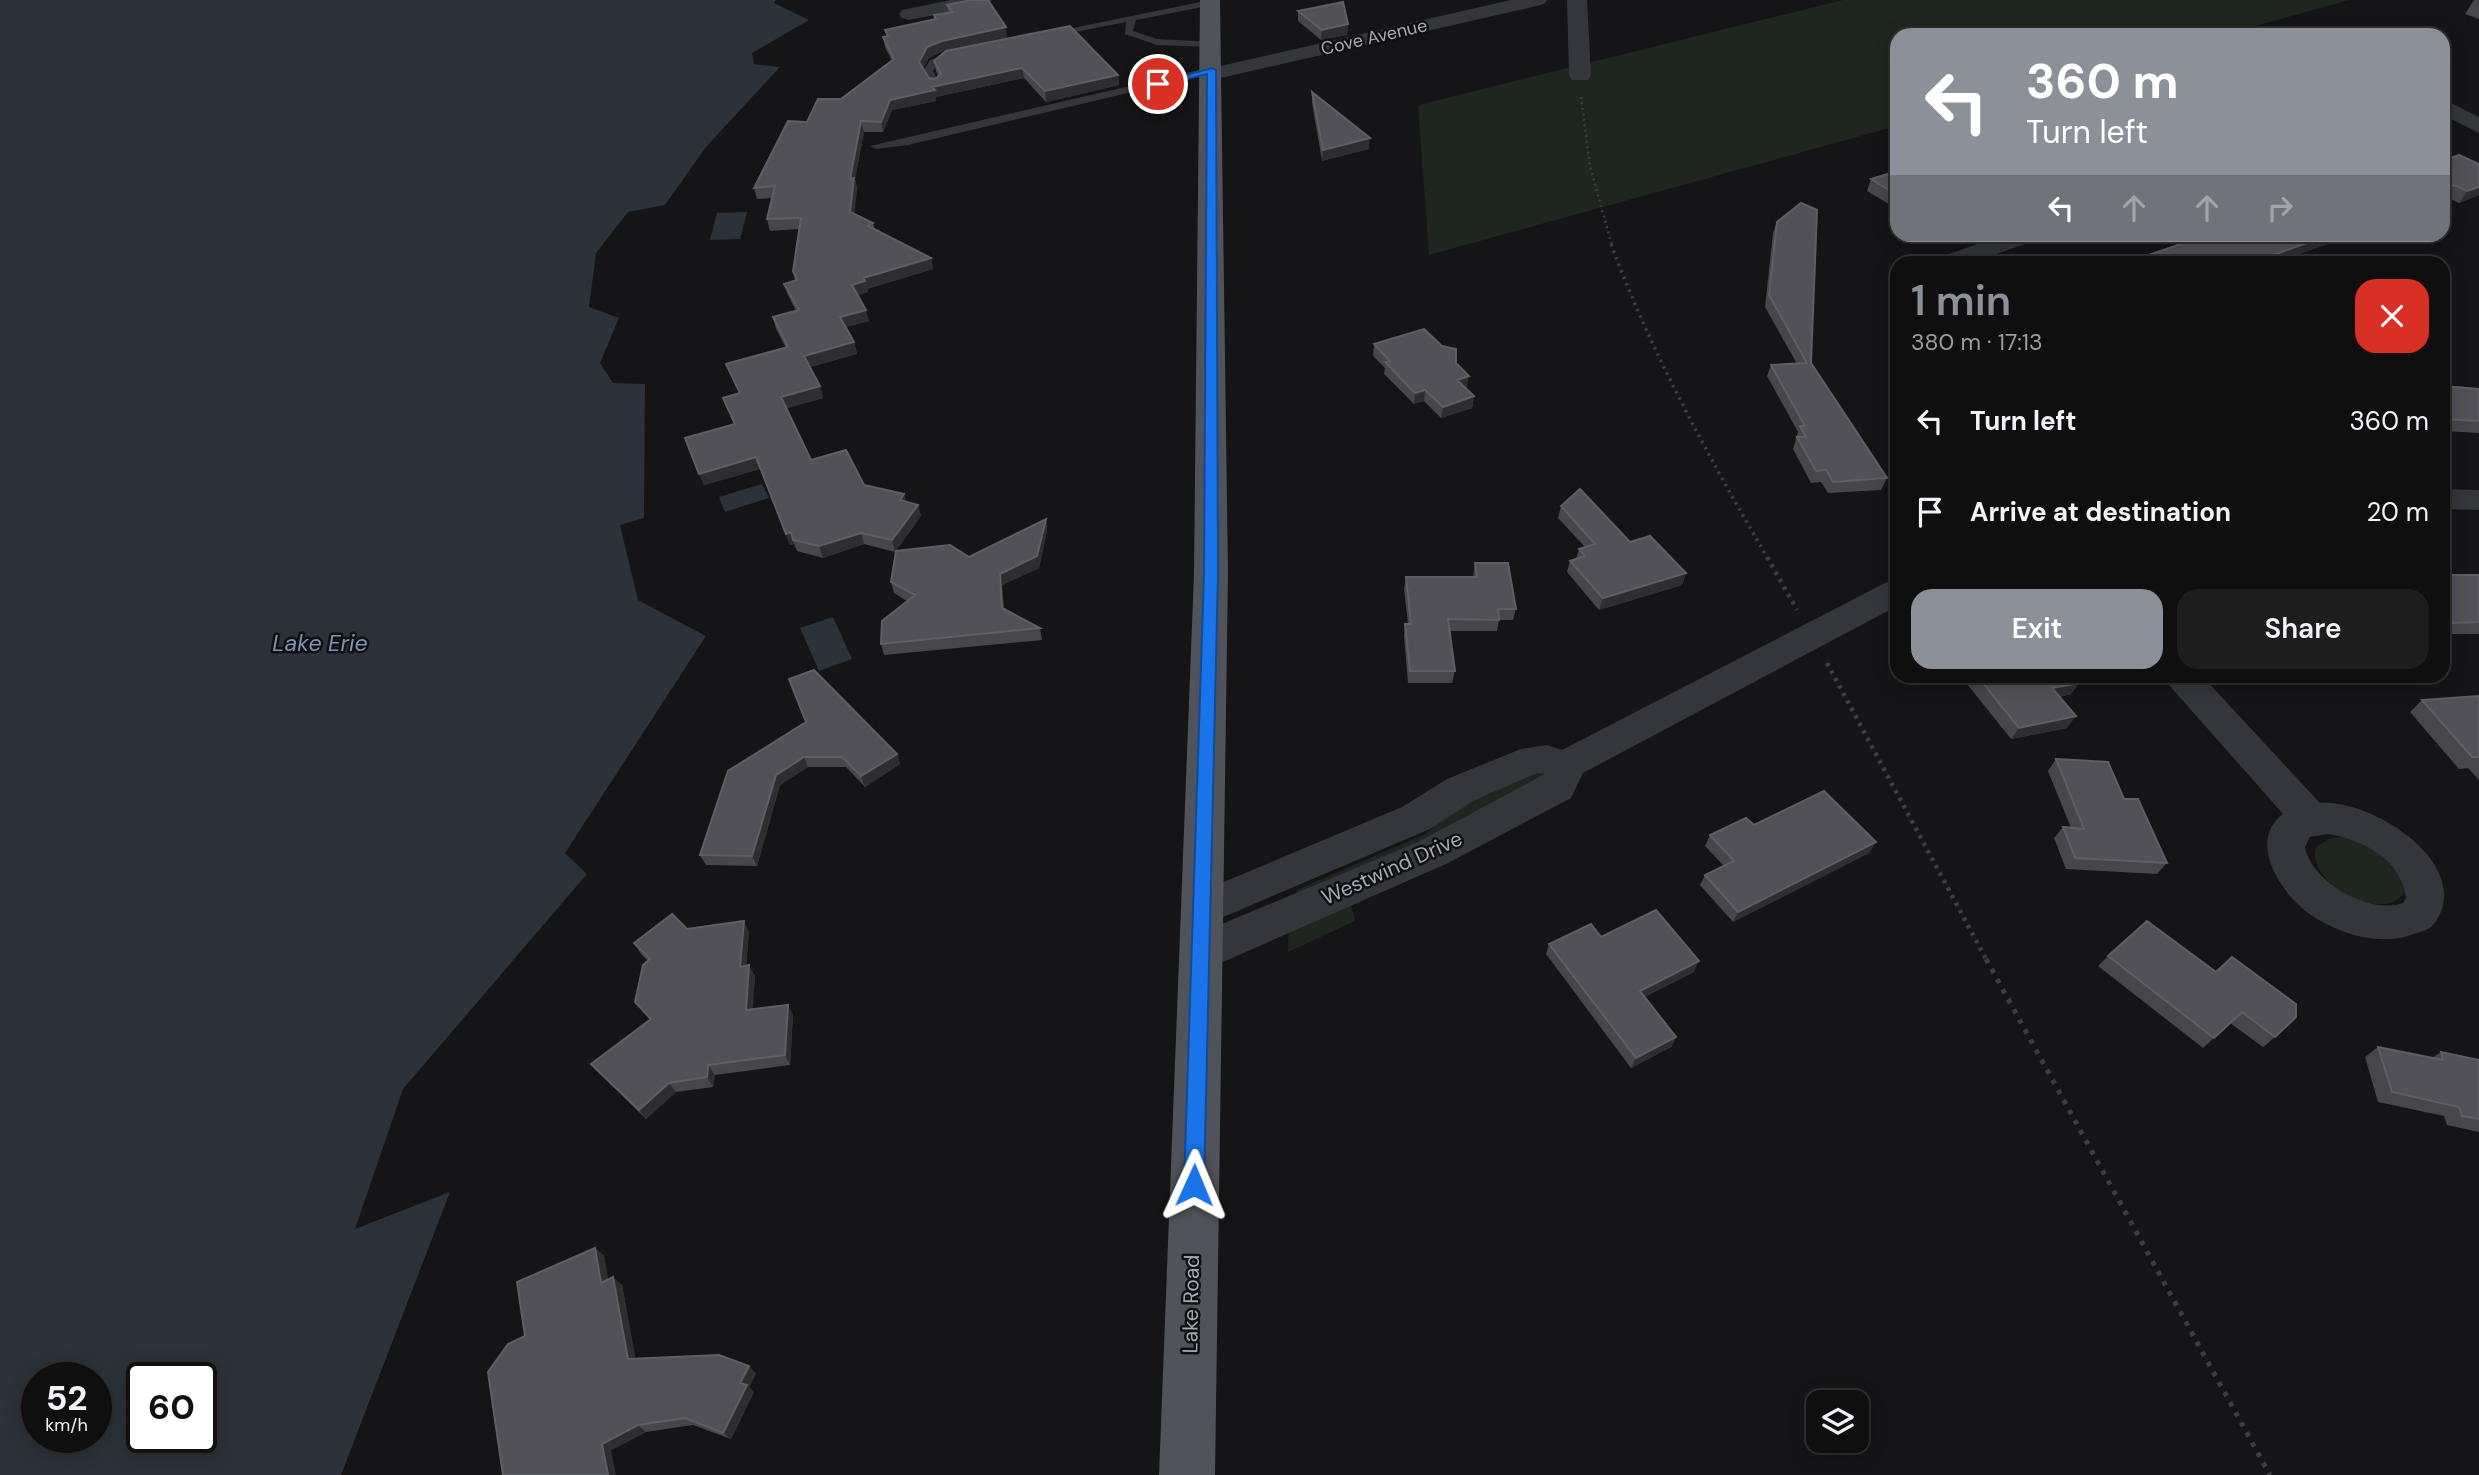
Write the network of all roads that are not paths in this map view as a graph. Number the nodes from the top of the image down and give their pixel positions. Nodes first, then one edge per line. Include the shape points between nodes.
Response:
1 (982, 0) edge
2 (1537, 0) edge
3 (1577, 0) edge
4 (1210, 1) edge
5 (909, 14) dead end
6 (1132, 17) junction
7 (1035, 37) edge
8 (970, 52) edge
9 (1211, 63) junction
10 (1580, 75) road end
11 (935, 84) edge
12 (2479, 101) edge
13 (2450, 105) edge
14 (2450, 110) edge
15 (2479, 126) edge
16 (876, 146) dead end
17 (2008, 242) edge
18 (1967, 256) edge
19 (2450, 499) edge
20 (2479, 500) edge
21 (1890, 594) edge
22 (2186, 683) edge
23 (1564, 765) junction
24 (2311, 819) dead end
25 (1202, 909) junction
26 (1201, 952) junction
27 (1187, 1475) edge

1 - 5 street
2 - 9 street, Cove Avenue
3 - 10 street
4 - 6 lane
4 - 9 main road, Lake Road
6 - 7 lane
6 - 9 lane via 1128,32 1136,37
8 - 11 lane via 934,62 928,71
9 - 16 lane via 908,142
9 - 25 main road, Lake Road via 1212,560
12 - 13 street
14 - 15 street
17 - 18 street
19 - 20 street
21 - 23 street
22 - 24 street
23 - 25 street, Westwind Drive via 1534,759 1460,790 1416,818
23 - 26 street, Westwind Drive via 1558,787 1432,853
25 - 26 main road, Lake Road
26 - 27 main road, Lake Road

